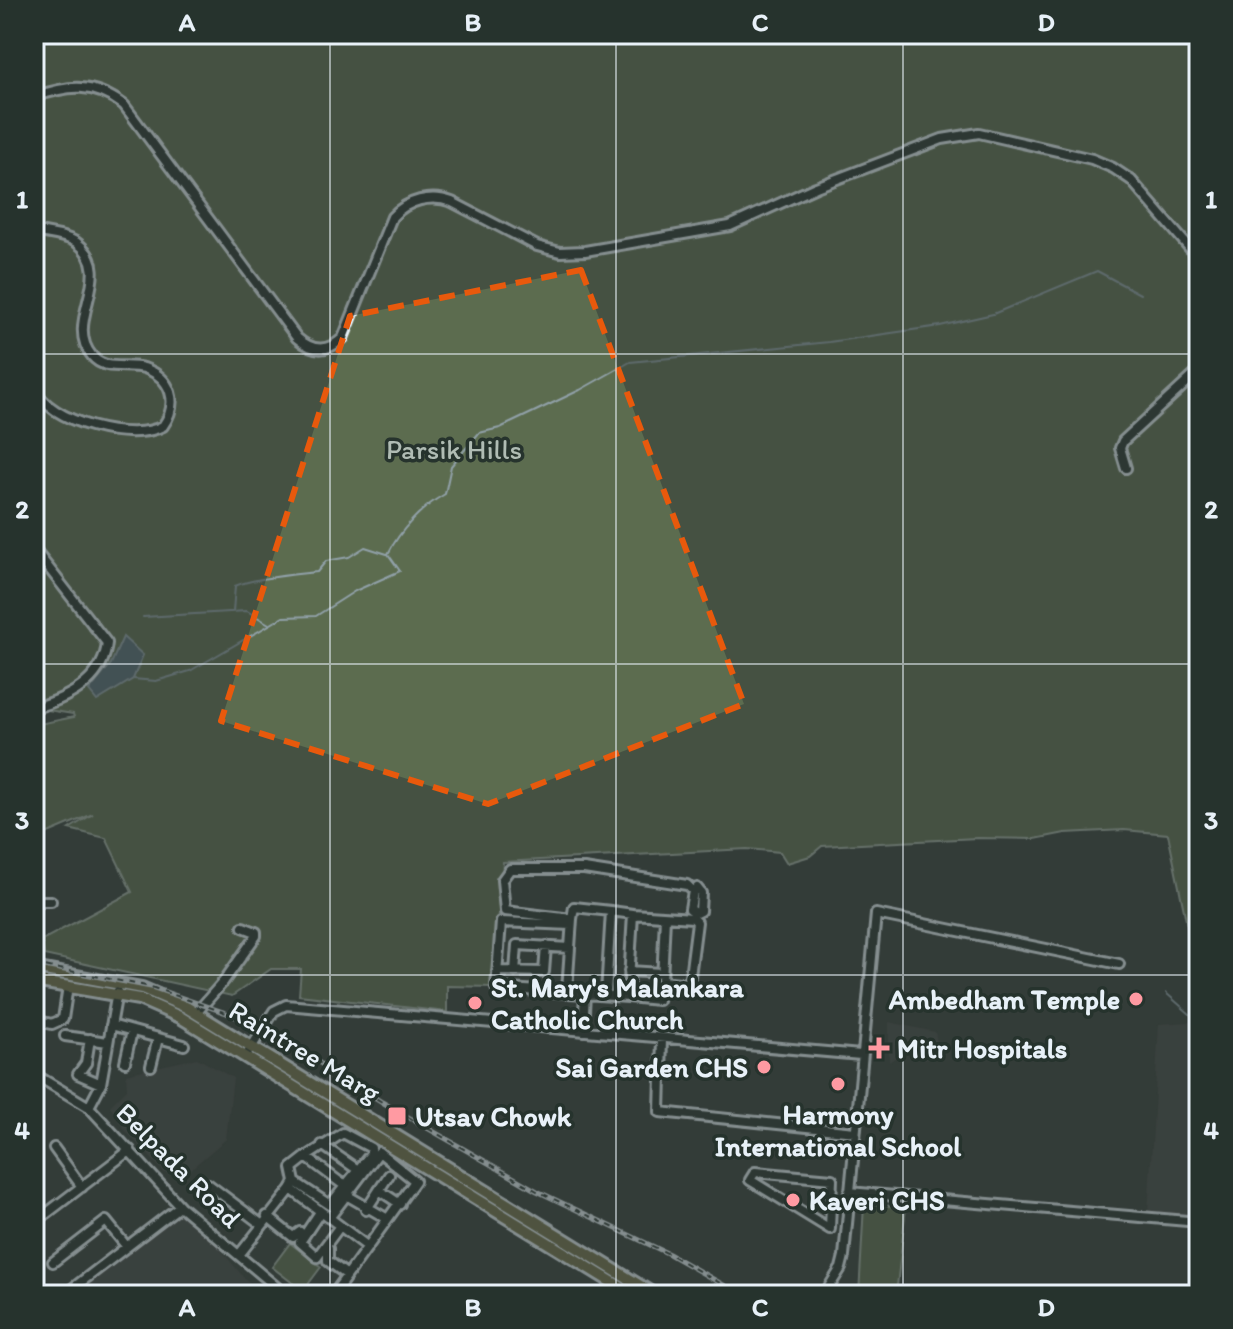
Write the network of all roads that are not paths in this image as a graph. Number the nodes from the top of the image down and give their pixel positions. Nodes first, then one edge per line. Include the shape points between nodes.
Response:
1 (34, 97) edge
2 (34, 231) edge
3 (1199, 259) edge
4 (1199, 371) edge
5 (34, 387) edge
6 (1126, 468) dead end
7 (34, 549) edge
8 (34, 708) edge
9 (697, 888) dead end
10 (34, 901) edge
11 (51, 901) dead end
12 (611, 911) junction
13 (633, 914) junction
14 (665, 917) junction
15 (572, 922) junction
16 (243, 927) dead end
17 (546, 946) junction
18 (570, 948) junction
19 (1119, 964) dead end
20 (34, 968) edge
21 (497, 971) junction
22 (629, 971) junction
23 (515, 972) junction
24 (662, 977) junction
25 (34, 981) edge
26 (68, 986) junction
27 (117, 988) junction
28 (567, 991) junction
29 (585, 993) junction
30 (606, 994) junction
31 (628, 997) junction
32 (196, 1013) junction
33 (34, 1020) edge
34 (111, 1025) junction
35 (132, 1031) junction
36 (583, 1031) junction
37 (65, 1036) dead end
38 (158, 1038) junction
39 (662, 1038) junction
40 (90, 1039) junction
41 (108, 1042) junction
42 (184, 1045) dead end
43 (248, 1051) junction
44 (861, 1055) junction
45 (125, 1062) dead end
46 (151, 1066) dead end
47 (34, 1074) edge
48 (101, 1084) junction
49 (89, 1107) junction
50 (855, 1132) junction
51 (322, 1145) junction
52 (54, 1148) dead end
53 (130, 1150) junction
54 (306, 1157) junction
55 (358, 1170) junction
56 (389, 1175) dead end
57 (786, 1175) joint
58 (208, 1184) dead end
59 (293, 1185) junction
60 (345, 1186) junction
61 (82, 1187) junction
62 (379, 1190) junction
63 (849, 1192) junction
64 (348, 1196) junction
65 (328, 1204) junction
66 (400, 1204) junction
67 (180, 1206) junction
68 (366, 1210) junction
69 (321, 1213) junction
70 (386, 1218) junction
71 (266, 1220) junction
72 (1199, 1222) edge
73 (34, 1223) edge
74 (340, 1227) junction
75 (127, 1247) junction
76 (368, 1247) junction
77 (239, 1255) junction
78 (53, 1262) dead end
79 (347, 1275) junction
80 (64, 1295) edge
81 (286, 1295) edge
82 (333, 1295) edge
83 (633, 1295) edge
84 (655, 1295) edge
85 (824, 1295) edge

1 - 3 street via 87,86 124,105 297,338 318,349 343,338 392,217 420,200 452,202 537,246 585,251 741,222 816,187 969,133 996,135 1113,168 1131,180
2 - 5 street via 75,242 87,257 94,284 81,326 89,353 106,365 152,372 169,388 173,405 163,426 151,431 89,425 56,414
4 - 6 street via 1123,441
7 - 8 street via 107,643 79,692
9 - 15 street via 696,913 690,909 693,891 687,885 549,868 510,869 504,876 503,907 508,913
10 - 11 street
12 - 13 street
12 - 15 street via 574,907
12 - 30 street
13 - 14 street
13 - 22 street
14 - 24 street
14 - 24 street via 697,922 689,984
15 - 18 street
15 - 21 street via 501,922
16 - 32 street via 256,936
17 - 18 street
17 - 23 street via 544,972
17 - 23 street via 517,945
18 - 28 street
19 - 44 street via 876,914
20 - 27 main road, Raintree Marg
21 - 23 street
21 - 28 street via 499,989
22 - 24 street
22 - 31 street
24 - 31 street via 658,1000
25 - 26 main road, Raintree Marg
26 - 27 main road, Raintree Marg
26 - 33 street via 63,1019 52,1024
27 - 32 main road, Raintree Marg via 161,994
27 - 34 street
27 - 43 main road, Raintree Marg
28 - 29 street
29 - 30 street
29 - 36 street
30 - 31 street
32 - 43 main road, Raintree Marg
34 - 35 street
34 - 41 street
35 - 38 street
35 - 45 street
36 - 39 street
36 - 43 street via 286,1005 274,1011
37 - 40 street
38 - 42 street
38 - 46 street
39 - 44 street
39 - 50 street via 660,1112
40 - 41 street
40 - 48 street via 78,1074
41 - 48 street
43 - 83 main road, Raintree Marg
43 - 84 main road, Raintree Marg
44 - 50 street
47 - 49 street, Belpada Road
48 - 49 street
49 - 53 street, Belpada Road
50 - 63 street
51 - 54 street
51 - 55 street
51 - 55 street via 343,1133 371,1148
52 - 61 street
53 - 61 street
53 - 67 street, Belpada Road
54 - 59 street via 292,1168
54 - 60 street
55 - 60 street
56 - 62 street
57 - 57 street via 755,1172 750,1180 830,1229 832,1179
58 - 71 street
59 - 65 street
59 - 69 street
59 - 71 street
60 - 65 street
61 - 73 street
62 - 66 street
62 - 68 street
63 - 72 street
63 - 85 street via 843,1262
64 - 66 street via 381,1152 415,1181
64 - 68 street
64 - 69 street
65 - 69 street
66 - 70 street
67 - 75 street
67 - 77 street, Belpada Road
68 - 70 street
69 - 71 street via 296,1238
69 - 74 street
69 - 74 street via 300,1242 317,1257
70 - 76 street
71 - 77 street
74 - 76 street
74 - 79 street via 325,1255
75 - 78 street via 106,1221
75 - 80 street
76 - 79 street
77 - 81 street, Belpada Road
79 - 82 street

